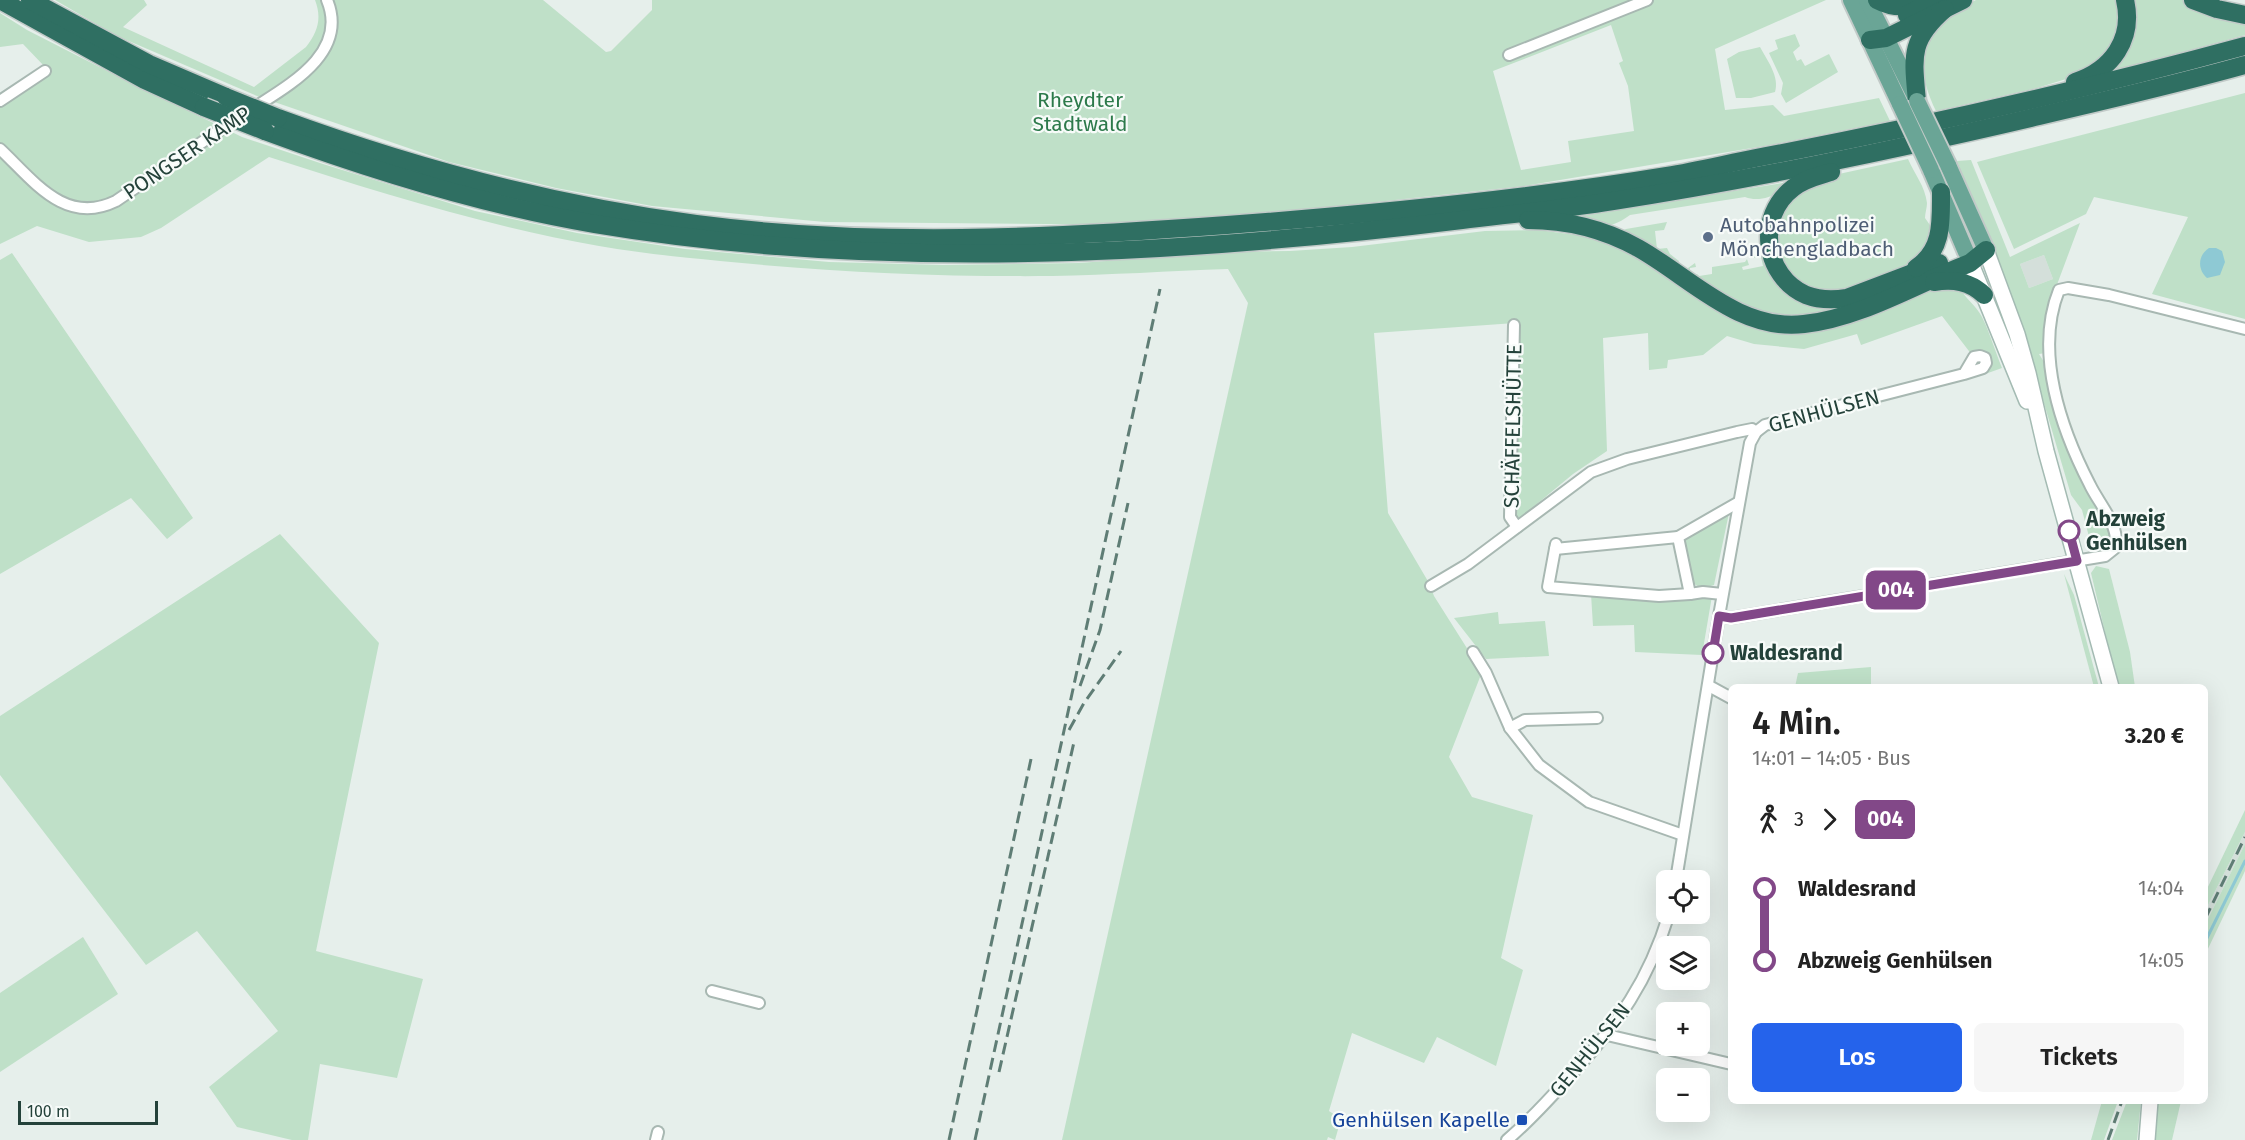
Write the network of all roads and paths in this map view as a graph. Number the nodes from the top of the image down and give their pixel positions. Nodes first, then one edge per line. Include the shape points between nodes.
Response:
1 (0, 0) edge
2 (30, 0) edge
3 (327, 0) edge
4 (1647, 0) edge
5 (1851, 0) edge
6 (1867, 0) edge
7 (1877, 0) edge
8 (1963, 0) edge
9 (2125, 0) edge
10 (2193, 0) edge
11 (1937, 3) edge
12 (2245, 15) edge
13 (1879, 36) junction
14 (2245, 46) edge
15 (1509, 55) dead end
16 (2245, 65) edge
17 (45, 70) dead end
18 (0, 101) edge
19 (1909, 102) junction
20 (1976, 114) junction
21 (271, 125) junction
22 (1903, 148) junction
23 (0, 149) edge
24 (1941, 192) junction
25 (1442, 222) junction
26 (1986, 250) junction
27 (1968, 257) junction
28 (1871, 290) junction
29 (1903, 291) junction
30 (1984, 295) junction
31 (1514, 325) dead end
32 (2245, 329) edge
33 (1964, 374) dead end
34 (1756, 432) junction
35 (2046, 452) junction
36 (1738, 502) junction
37 (1517, 527) junction
38 (1678, 537) junction
39 (2077, 561) junction
40 (1431, 586) dead end
41 (1690, 594) junction
42 (1722, 594) junction
43 (1719, 616) junction
44 (1473, 652) dead end
45 (2110, 684) edge
46 (1709, 686) junction
47 (1728, 696) edge
48 (1597, 718) dead end
49 (1510, 728) junction
50 (1683, 835) junction
51 (1678, 870) edge
52 (1666, 924) edge
53 (712, 991) dead end
54 (759, 1004) dead end
55 (1607, 1035) junction
56 (1728, 1063) edge
57 (2150, 1104) edge
58 (1507, 1140) edge
59 (2147, 1140) edge

1 - 21 highway, bridge via 144,80 204,107
2 - 21 highway, bridge via 149,64 226,97
3 - 23 street, PONGSER KAMP via 332,13 331,34 318,61 105,206 84,209 61,203
4 - 15 street
5 - 13 main road
6 - 13 main road
7 - 11 highway via 1892,6
8 - 11 highway
9 - 20 highway via 2128,23 2124,39 2116,56 2102,69 2086,78 2030,93
10 - 12 highway
11 - 13 highway
11 - 19 highway via 1918,43
13 - 19 main road
14 - 20 highway
16 - 22 highway
17 - 18 street
19 - 24 main road, bridge
19 - 26 main road, bridge via 1948,165
20 - 21 highway via 1670,175 1420,208 1170,229 899,237 699,225 564,202
21 - 25 highway via 354,164 512,208 614,227 772,247 957,253 1130,249 1336,235
22 - 25 highway via 1611,202
22 - 28 highway via 1865,164 1803,181 1781,198 1770,220 1772,258 1783,277 1798,290 1837,300
24 - 27 main road
24 - 28 highway via 1940,231 1932,254 1918,267
25 - 29 highway via 1542,220 1596,231 1638,248 1727,306 1776,324 1822,321
26 - 27 highway
26 - 35 main road via 2017,334
27 - 28 highway
27 - 29 highway
27 - 30 main road
29 - 30 highway via 1951,280 1970,284
30 - 35 main road
31 - 37 street, SCHÄFFELSHÜTTE via 1510,516
32 - 39 street via 2109,295 2060,290 2049,334 2057,399 2074,453 2117,536 2115,548 2105,556
33 - 34 street, GENHÜLSEN via 1765,425
34 - 36 street, GENHÜLSEN via 1750,443
34 - 37 street, SCHÄFFELSHÜTTE via 1737,432 1608,465 1591,472
35 - 39 main road
36 - 38 street
36 - 42 street, GENHÜLSEN
37 - 40 street, SCHÄFFELSHÜTTE
38 - 41 street
38 - 41 street via 1556,547 1548,587 1659,596
39 - 43 street via 1731,618
39 - 45 main road
41 - 42 street
42 - 43 street, GENHÜLSEN
43 - 46 street, GENHÜLSEN
44 - 49 street
46 - 47 street
46 - 50 street, GENHÜLSEN
48 - 49 street via 1526,720
49 - 50 street via 1539,765 1589,802
50 - 51 street, GENHÜLSEN
52 - 55 street, GENHÜLSEN via 1647,972
53 - 54 street
55 - 56 street
55 - 58 street, GENHÜLSEN
57 - 59 main road

